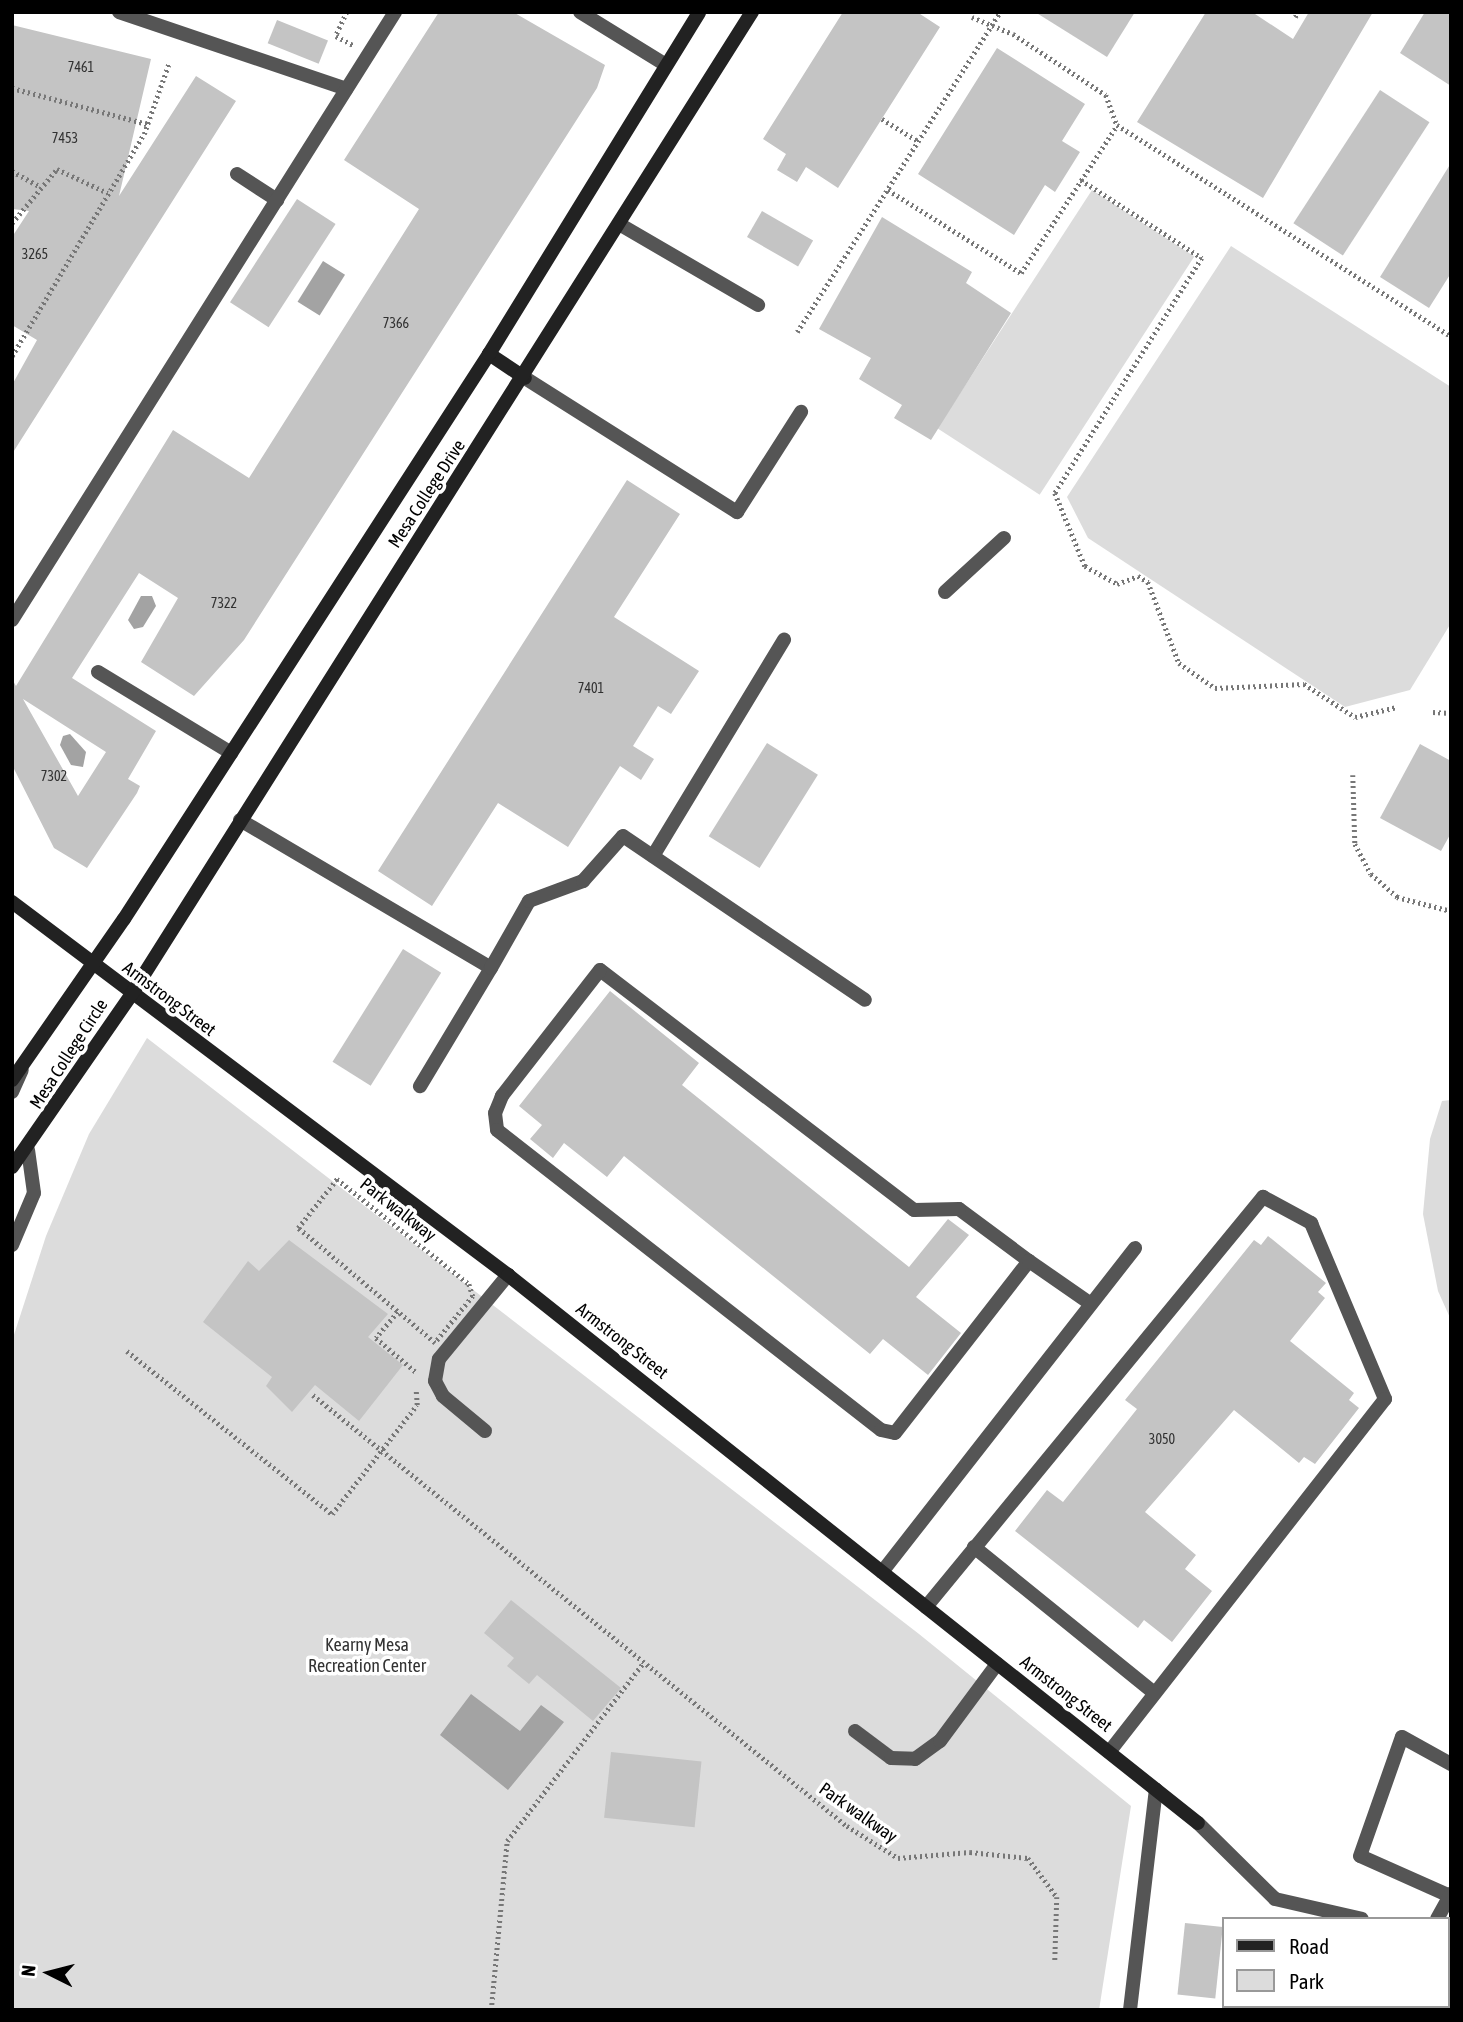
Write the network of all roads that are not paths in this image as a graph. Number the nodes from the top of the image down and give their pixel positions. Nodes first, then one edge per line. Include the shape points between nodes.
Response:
1 (119, 12) edge
2 (395, 12) edge
3 (580, 12) edge
4 (699, 12) edge
5 (752, 12) edge
6 (666, 65) junction
7 (346, 89) junction
8 (237, 174) dead end
9 (277, 200) junction
10 (619, 224) junction
11 (758, 305) dead end
12 (489, 354) junction
13 (525, 378) junction
14 (801, 412) dead end
15 (1004, 538) dead end
16 (945, 592) dead end
17 (12, 620) edge
18 (784, 639) dead end
19 (98, 672) dead end
20 (231, 753) junction
21 (240, 820) junction
22 (653, 856) junction
23 (12, 902) edge
24 (90, 964) junction
25 (491, 968) junction
26 (131, 995) junction
27 (865, 1000) dead end
28 (17, 1074) edge
29 (420, 1086) dead end
30 (12, 1092) edge
31 (28, 1150) junction
32 (12, 1167) edge
33 (12, 1245) edge
34 (1135, 1248) dead end
35 (1030, 1261) junction
36 (508, 1275) junction
37 (1091, 1304) junction
38 (485, 1431) dead end
39 (974, 1547) junction
40 (882, 1572) junction
41 (926, 1607) junction
42 (997, 1664) junction
43 (1154, 1693) junction
44 (855, 1731) dead end
45 (1109, 1752) junction
46 (1451, 1764) edge
47 (1156, 1790) junction
48 (1198, 1823) joint
49 (1450, 1895) edge
50 (1354, 1917) edge
51 (1438, 1917) edge
52 (1130, 2010) edge

1 - 7 lane
2 - 7 lane
3 - 6 lane
4 - 6 street, Mesa College Drive
5 - 10 street, Mesa College Drive
6 - 12 street, Mesa College Drive
7 - 9 lane
8 - 9 lane
9 - 17 lane
10 - 11 lane
10 - 13 street, Mesa College Drive
12 - 13 street
12 - 20 street, Mesa College Drive
13 - 14 lane via 737,512
13 - 21 street, Mesa College Drive
15 - 16 lane
18 - 22 lane
19 - 20 lane
20 - 24 street, Mesa College Drive
21 - 25 lane
21 - 26 street, Mesa College Drive
22 - 25 lane via 623,835 583,881 529,901
22 - 27 lane
23 - 24 street, Armstrong Street
24 - 26 street, Armstrong Street
24 - 28 street, Mesa College Circle
25 - 29 lane
26 - 31 street, Mesa College Circle
26 - 36 street, Armstrong Street
28 - 30 lane
31 - 32 street, Mesa College Circle
31 - 33 lane via 34,1193
34 - 37 lane
35 - 35 lane via 895,1433 881,1430 497,1130 495,1114 502,1096 600,970 914,1210 959,1209
35 - 37 lane
36 - 38 lane via 439,1359 435,1381 443,1396
36 - 40 street, Armstrong Street
37 - 40 lane
39 - 41 lane
39 - 43 lane
39 - 43 lane via 1263,1197 1311,1223 1385,1399
40 - 41 street, Armstrong Street
41 - 42 street, Armstrong Street
42 - 44 lane via 940,1741 915,1759 891,1758
42 - 45 street, Armstrong Street
43 - 45 lane
45 - 47 street, Armstrong Street
46 - 49 lane via 1402,1737 1360,1856
47 - 48 street, Armstrong Street
47 - 52 lane
48 - 50 lane via 1275,1899
49 - 51 lane

